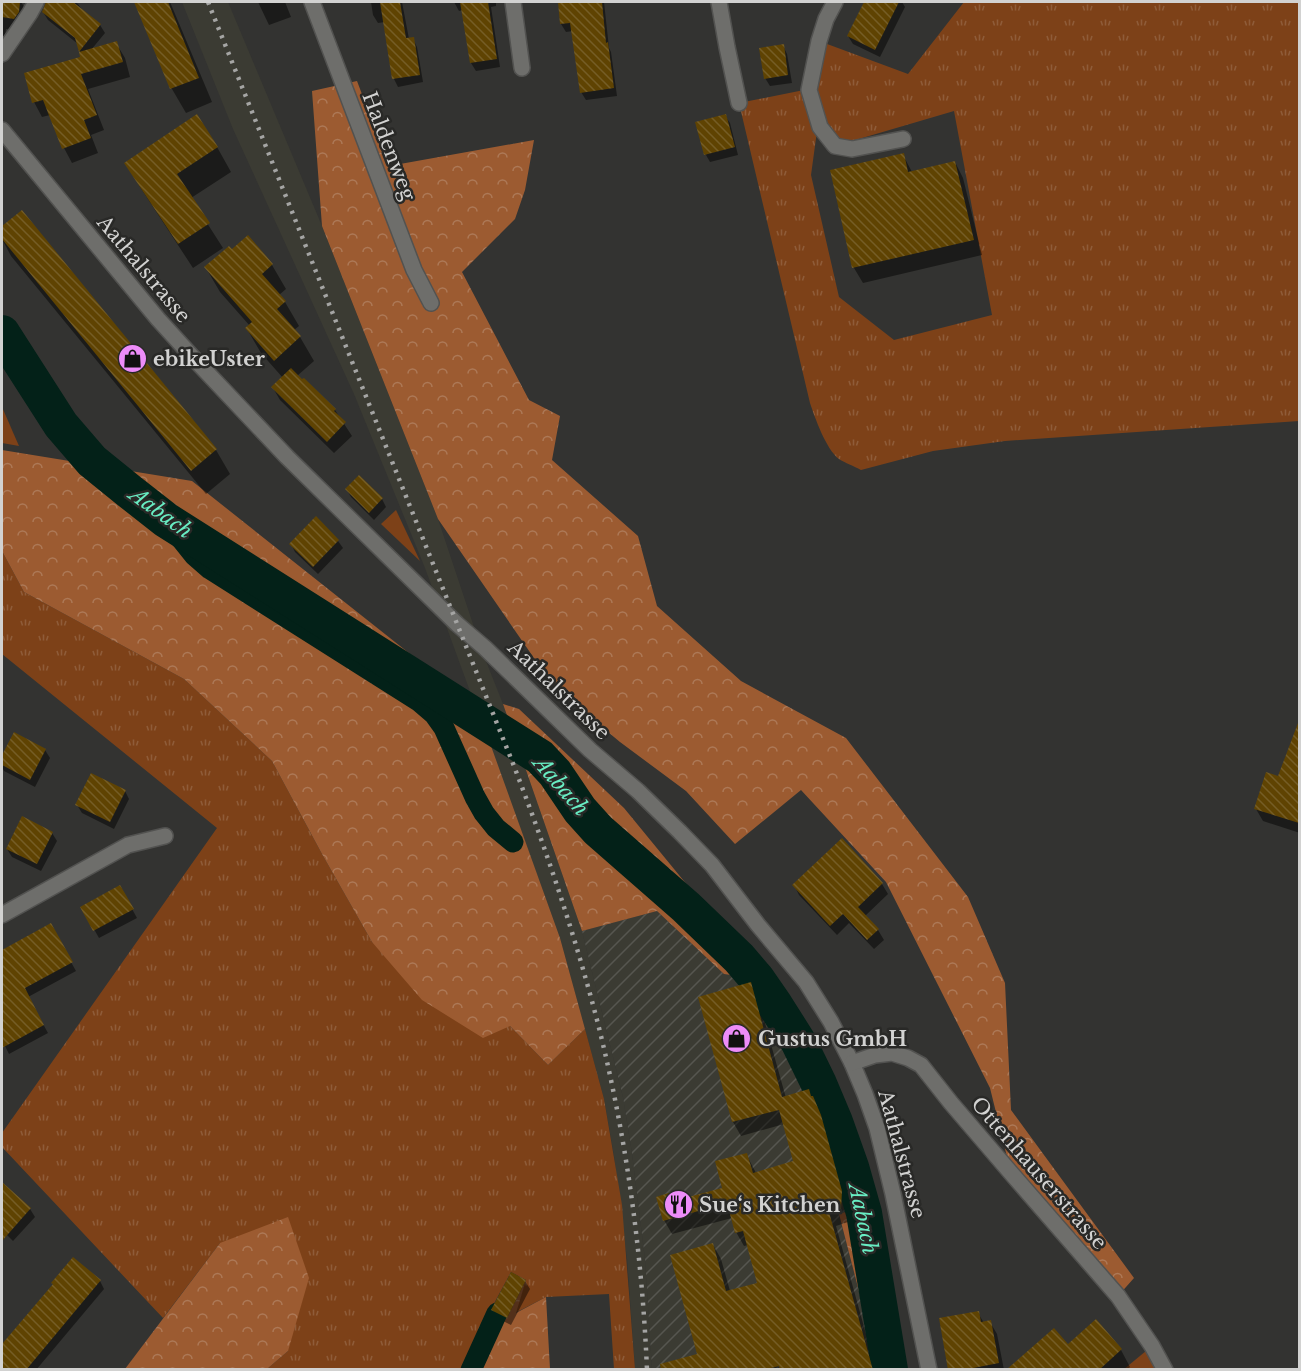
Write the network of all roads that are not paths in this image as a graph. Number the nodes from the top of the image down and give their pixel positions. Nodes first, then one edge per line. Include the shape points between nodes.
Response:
1 (36, 2) edge
2 (312, 2) edge
3 (513, 2) edge
4 (719, 2) edge
5 (835, 2) edge
6 (2, 54) edge
7 (522, 68) dead end
8 (739, 103) dead end
9 (2, 130) edge
10 (903, 138) dead end
11 (431, 303) dead end
12 (165, 836) dead end
13 (2, 915) edge
14 (852, 1063) junction
15 (929, 1370) edge
16 (1165, 1370) edge

1 - 6 main road
2 - 11 main road, Haldenweg via 414,270
3 - 7 main road
4 - 8 main road
5 - 10 main road via 819,41 809,90 820,127 835,146 852,149
9 - 14 main road, Aathalstrasse via 158,319 250,419 457,624 712,865 806,982
12 - 13 main road via 128,845
14 - 15 main road, Aathalstrasse via 865,1094 893,1194
14 - 16 main road, Ottenhauserstrasse via 892,1053 921,1065 1118,1296

